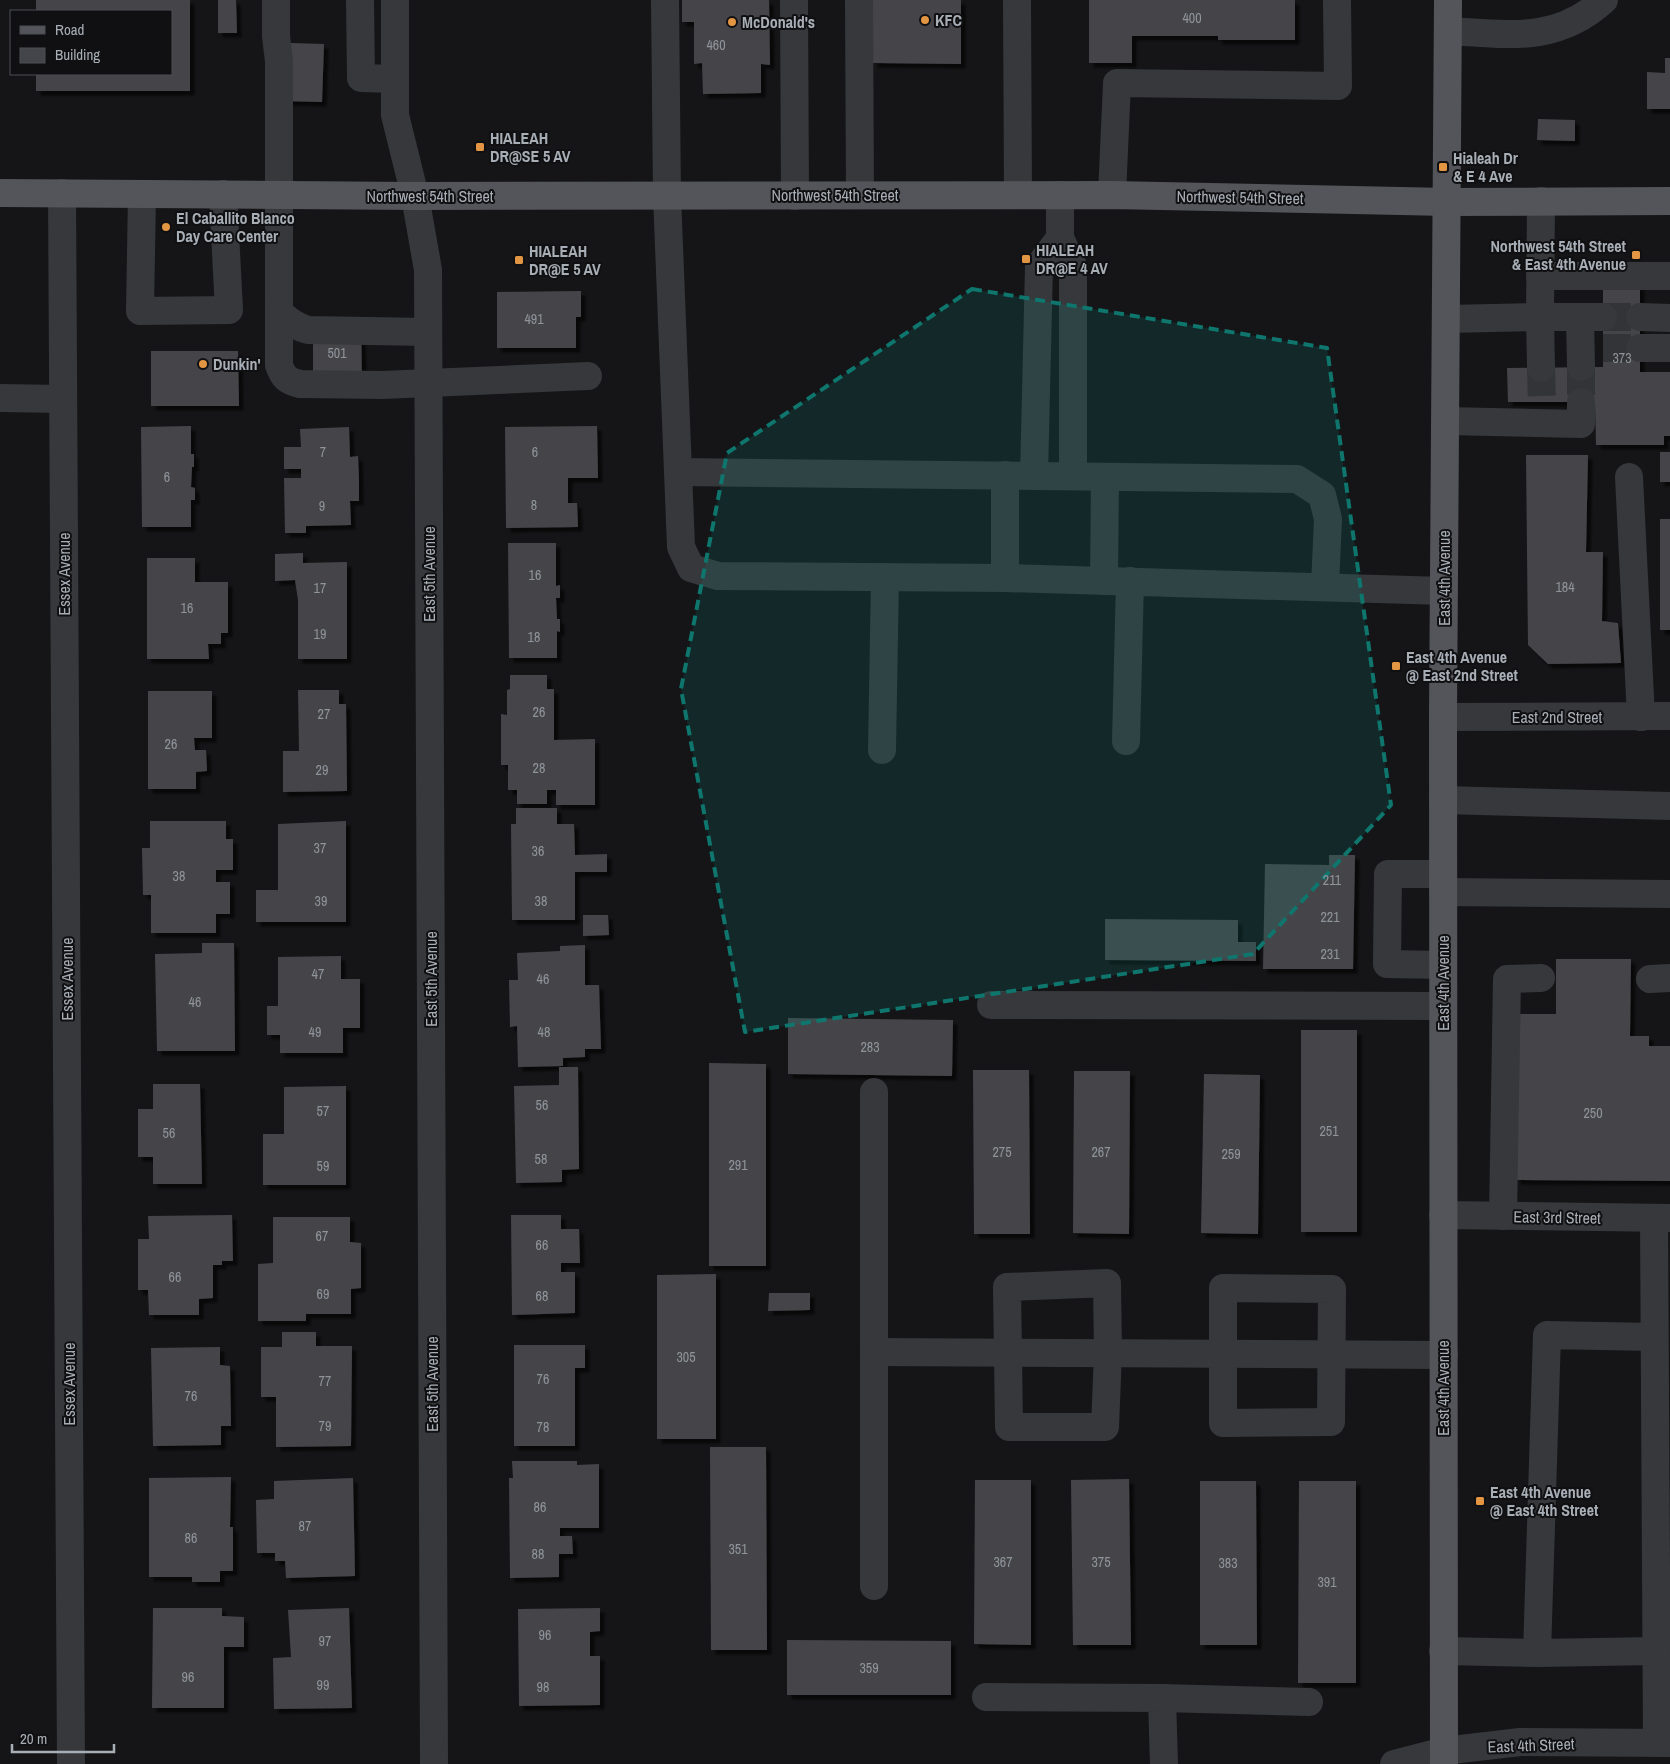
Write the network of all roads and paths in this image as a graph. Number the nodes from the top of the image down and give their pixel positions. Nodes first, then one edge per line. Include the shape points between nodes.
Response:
1 (276, 0) edge
2 (360, 0) edge
3 (395, 0) edge
4 (665, 0) edge
5 (794, 0) edge
6 (859, 0) edge
7 (1017, 0) edge
8 (1337, 0) edge
9 (1448, 0) edge
10 (1604, 0) edge
11 (1448, 31) junction
12 (395, 79) junction
13 (0, 193) edge
14 (62, 193) junction
15 (142, 194) junction
16 (223, 194) junction
17 (279, 195) junction
18 (860, 195) junction
19 (1018, 195) junction
20 (1060, 195) junction
21 (1112, 195) junction
22 (415, 196) junction
23 (667, 196) junction
24 (795, 196) junction
25 (1540, 201) junction
26 (1670, 201) edge
27 (1448, 202) junction
28 (1060, 238) junction
29 (1540, 276) junction
30 (1670, 276) edge
31 (279, 312) junction
32 (1540, 317) junction
33 (1640, 317) tunnel mouth
34 (1670, 318) edge
35 (1447, 319) junction
36 (428, 332) junction
37 (1640, 348) tunnel mouth
38 (1670, 348) edge
39 (1588, 354) tunnel mouth
40 (1541, 368) tunnel mouth
41 (588, 376) dead end
42 (428, 382) junction
43 (0, 398) edge
44 (63, 399) junction
45 (1581, 402) tunnel mouth
46 (1446, 421) junction
47 (678, 472) junction
48 (1005, 475) junction
49 (1034, 476) junction
50 (1073, 476) junction
51 (1105, 477) junction
52 (1630, 477) dead end
53 (885, 577) junction
54 (1005, 578) junction
55 (1117, 581) junction
56 (1325, 586) junction
57 (1444, 591) junction
58 (1670, 716) edge
59 (1443, 717) junction
60 (1641, 717) junction
61 (1126, 741) dead end
62 (882, 750) dead end
63 (1443, 800) junction
64 (1670, 806) edge
65 (1443, 883) junction
66 (1670, 894) edge
67 (1443, 965) junction
68 (1541, 978) dead end
69 (991, 1005) dead end
70 (1443, 1006) junction
71 (874, 1092) dead end
72 (1443, 1216) junction
73 (1503, 1216) junction
74 (1662, 1218) edge
75 (1654, 1338) junction
76 (874, 1352) junction
77 (1008, 1353) junction
78 (1108, 1353) junction
79 (1223, 1354) junction
80 (1331, 1354) junction
81 (1444, 1355) junction
82 (874, 1586) dead end
83 (1444, 1650) junction
84 (1656, 1651) junction
85 (1537, 1653) junction
86 (986, 1697) dead end
87 (1162, 1698) junction
88 (1309, 1702) dead end
89 (1647, 1748) edge
90 (1444, 1757) edge
91 (71, 1764) edge
92 (434, 1764) edge
93 (1164, 1764) edge
94 (1394, 1764) edge

1 - 17 street
2 - 12 street via 361,78
3 - 12 street, East 5th Avenue
4 - 23 street
5 - 24 street
6 - 18 street
7 - 19 street
8 - 21 street via 1338,86 1117,83
9 - 11 main road, East 4th Avenue
10 - 11 street via 1581,17 1553,30 1517,34
11 - 27 main road, East 4th Avenue
12 - 22 street, East 5th Avenue via 395,115
13 - 14 main road, Northwest 54th Street
14 - 15 main road, Northwest 54th Street
14 - 44 street, Essex Avenue
15 - 16 main road, Northwest 54th Street
15 - 16 street via 140,311 229,310
16 - 17 main road, Northwest 54th Street
17 - 22 main road, Northwest 54th Street
17 - 31 street
18 - 19 main road, Northwest 54th Street
18 - 24 main road, Northwest 54th Street
19 - 20 main road, Northwest 54th Street
20 - 21 main road, Northwest 54th Street
20 - 28 street
21 - 27 main road, Northwest 54th Street
22 - 23 main road, Northwest 54th Street
22 - 36 street, East 5th Avenue via 428,270
23 - 24 main road, Northwest 54th Street
23 - 47 street
25 - 26 main road, Northwest 54th Street
25 - 27 main road, Northwest 54th Street
25 - 29 street
27 - 35 main road, East 4th Avenue
28 - 49 street via 1039,266
28 - 50 street via 1073,266
29 - 30 street
29 - 32 street
31 - 36 street via 297,327 308,330
31 - 42 street via 279,364 282,375 289,381 373,385
32 - 35 street
32 - 39 street via 1591,317
32 - 40 street
33 - 34 street
35 - 46 main road, East 4th Avenue
36 - 42 street, East 5th Avenue
37 - 38 street
41 - 42 street
42 - 92 street, East 5th Avenue
43 - 44 street
44 - 91 street, Essex Avenue
45 - 46 street via 1581,424 1542,413
46 - 57 main road, East 4th Avenue
47 - 48 street
47 - 53 street via 681,547 691,568 718,576
48 - 49 street
48 - 54 street
49 - 50 street
50 - 51 street
51 - 55 street
51 - 56 street via 1297,479 1322,495 1328,519
52 - 60 street
53 - 54 street
53 - 62 street
54 - 55 street
55 - 56 street
55 - 61 street
56 - 57 street
57 - 59 main road, East 4th Avenue
58 - 60 street, East 2nd Street
59 - 60 street, East 2nd Street
59 - 63 main road, East 4th Avenue
63 - 64 street
63 - 65 main road, East 4th Avenue
65 - 66 street
65 - 67 main road, East 4th Avenue
65 - 67 street via 1388,874 1387,954 1387,964
67 - 70 main road, East 4th Avenue
68 - 73 street via 1507,979
69 - 70 street
70 - 72 main road, East 4th Avenue
71 - 76 street
72 - 73 street, East 3rd Street
72 - 81 main road, East 4th Avenue
73 - 74 street, East 3rd Street
74 - 75 street
75 - 84 street
75 - 85 street via 1547,1335
76 - 77 street
76 - 82 street
77 - 78 street
77 - 78 street via 1007,1288 1108,1283
77 - 78 street via 1009,1427 1104,1427
78 - 79 street
79 - 80 street
79 - 80 street via 1223,1288 1332,1289
79 - 80 street via 1223,1423 1331,1422
80 - 81 street
81 - 83 main road, East 4th Avenue
83 - 85 street
83 - 90 main road, East 4th Avenue
84 - 85 street
84 - 89 street
86 - 87 street
87 - 88 street
87 - 93 street
89 - 90 street, East 4th Street via 1520,1742
90 - 94 street, East 4th Street

